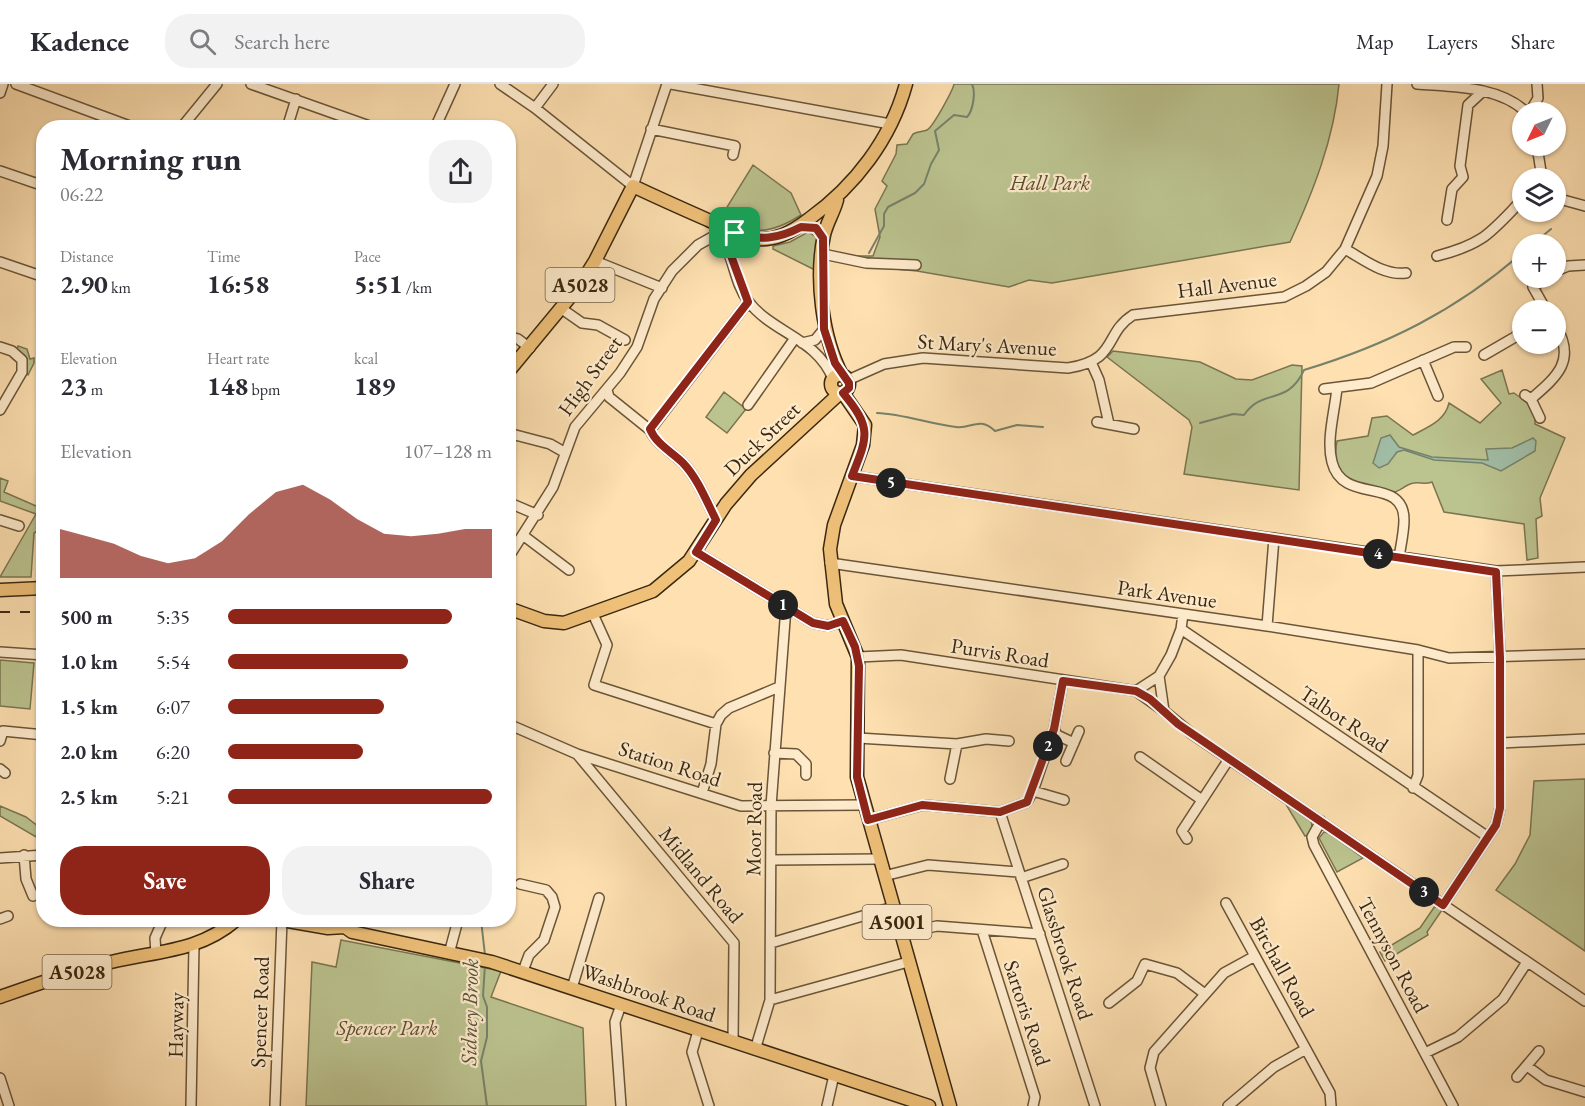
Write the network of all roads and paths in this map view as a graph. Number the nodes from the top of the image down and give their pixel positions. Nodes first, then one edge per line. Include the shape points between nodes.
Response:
1 (3, 84) edge
2 (16, 84) edge
3 (216, 84) edge
4 (251, 84) edge
5 (454, 84) edge
6 (500, 84) edge
7 (553, 84) edge
8 (669, 84) edge
9 (906, 84) edge
10 (1387, 84) edge
11 (1417, 84) edge
12 (1538, 84) edge
13 (1453, 87) junction
14 (1482, 92) junction
15 (0, 93) edge
16 (296, 99) junction
17 (1514, 102) edge
18 (1535, 102) edge
19 (1468, 105) junction
20 (535, 108) junction
21 (113, 120) edge
22 (187, 120) edge
23 (289, 120) edge
24 (353, 120) edge
25 (438, 120) edge
26 (890, 124) junction
27 (651, 129) junction
28 (733, 155) dead end
29 (0, 171) edge
30 (36, 183) edge
31 (633, 186) junction
32 (837, 199) junction
33 (1566, 201) edge
34 (1585, 206) edge
35 (1512, 211) edge
36 (1447, 220) dead end
37 (801, 227) junction
38 (727, 237) junction
39 (823, 238) junction
40 (1345, 249) junction
41 (823, 254) junction
42 (1437, 256) dead end
43 (595, 261) junction
44 (0, 262) edge
45 (916, 265) dead end
46 (1585, 266) edge
47 (1566, 267) edge
48 (36, 274) edge
49 (1390, 285) dead end
50 (662, 288) junction
51 (748, 302) junction
52 (562, 309) junction
53 (824, 329) junction
54 (1512, 336) edge
55 (516, 338) edge
56 (626, 340) dead end
57 (798, 340) junction
58 (0, 347) edge
59 (1466, 347) dead end
60 (530, 348) junction
61 (1566, 348) edge
62 (1484, 355) dead end
63 (1423, 360) junction
64 (1091, 362) junction
65 (516, 363) edge
66 (841, 378) junction
67 (1337, 388) junction
68 (1324, 389) dead end
69 (607, 390) junction
70 (841, 393) junction
71 (1438, 396) dead end
72 (748, 405) dead end
73 (0, 410) edge
74 (1540, 418) dead end
75 (1097, 422) dead end
76 (1109, 424) junction
77 (650, 429) junction
78 (1134, 429) dead end
79 (516, 435) edge
80 (564, 452) junction
81 (852, 476) junction
82 (516, 506) edge
83 (538, 515) junction
84 (0, 520) edge
85 (716, 520) junction
86 (19, 526) dead end
87 (524, 536) junction
88 (1274, 538) junction
89 (516, 547) edge
90 (696, 552) junction
91 (1399, 557) junction
92 (830, 563) junction
93 (1585, 567) edge
94 (569, 570) dead end
95 (1496, 572) junction
96 (36, 589) edge
97 (0, 591) edge
98 (786, 607) junction
99 (516, 611) edge
100 (594, 614) junction
101 (1183, 614) junction
102 (843, 621) junction
103 (1267, 626) junction
104 (1180, 630) junction
105 (1418, 650) junction
106 (0, 652) edge
107 (36, 654) edge
108 (1585, 654) edge
109 (858, 657) junction
110 (1500, 658) junction
111 (1159, 676) junction
112 (1063, 681) junction
113 (779, 687) junction
114 (1136, 691) junction
115 (1164, 711) junction
116 (716, 724) junction
117 (516, 727) edge
118 (1054, 729) junction
119 (1079, 731) dead end
120 (36, 734) edge
121 (858, 738) junction
122 (1585, 739) edge
123 (0, 741) edge
124 (1009, 741) dead end
125 (1074, 743) junction
126 (1501, 743) junction
127 (957, 744) junction
128 (774, 753) junction
129 (577, 754) junction
130 (1140, 758) dead end
131 (1229, 759) junction
132 (1066, 761) dead end
133 (806, 775) dead end
134 (950, 778) dead end
135 (1413, 788) junction
136 (1033, 791) junction
137 (702, 793) junction
138 (1064, 800) dead end
139 (1202, 800) junction
140 (864, 805) junction
141 (771, 806) junction
142 (1000, 812) junction
143 (868, 820) junction
144 (1321, 821) junction
145 (1180, 833) dead end
146 (1488, 837) junction
147 (24, 855) junction
148 (36, 855) edge
149 (0, 858) edge
150 (879, 859) junction
151 (772, 860) junction
152 (1063, 864) dead end
153 (1020, 875) junction
154 (884, 876) junction
155 (520, 884) dead end
156 (33, 896) dead end
157 (599, 898) dead end
158 (1226, 903) dead end
159 (1443, 905) junction
160 (892, 907) junction
161 (160, 927) edge
162 (226, 927) edge
163 (282, 927) edge
164 (338, 927) edge
165 (456, 927) edge
166 (982, 930) junction
167 (900, 934) junction
168 (1040, 934) junction
169 (771, 943) junction
170 (194, 945) junction
171 (450, 950) junction
172 (156, 954) junction
173 (1255, 956) junction
174 (908, 962) junction
175 (1527, 962) junction
176 (523, 971) junction
177 (572, 988) junction
178 (1205, 994) junction
179 (0, 997) edge
180 (770, 1000) junction
181 (1585, 1001) edge
182 (1109, 1003) dead end
183 (621, 1005) junction
184 (698, 1030) junction
185 (733, 1042) junction
186 (1306, 1049) junction
187 (755, 1050) junction
188 (1539, 1052) dead end
189 (1425, 1053) junction
190 (1527, 1066) junction
191 (834, 1075) junction
192 (1516, 1077) dead end
193 (0, 1078) edge
194 (945, 1089) junction
195 (1585, 1092) edge
196 (901, 1102) edge
197 (926, 1105) edge
198 (9, 1106) edge
199 (191, 1106) edge
200 (275, 1106) edge
201 (621, 1106) edge
202 (709, 1106) edge
203 (827, 1106) edge
204 (950, 1106) edge
205 (1033, 1106) edge
206 (1095, 1106) edge
207 (1161, 1106) edge
208 (1228, 1106) edge
209 (1331, 1106) edge
210 (1453, 1106) edge

1 - 15 street
2 - 21 street
3 - 22 street
4 - 16 street
5 - 25 street
6 - 20 street
7 - 20 street
8 - 26 street
8 - 27 street
9 - 26 main road
10 - 40 street, Hall Avenue via 1381,162
11 - 13 street
12 - 18 street
13 - 14 street
13 - 19 street
14 - 17 street
14 - 19 street
16 - 23 street
16 - 24 street
19 - 36 street via 1460,166 1463,177 1452,189
20 - 31 street
26 - 32 main road via 872,156
27 - 28 street via 735,146
27 - 31 street
29 - 30 street
31 - 38 main road via 708,220
31 - 43 main road, A5028
32 - 37 main road
32 - 39 main road
33 - 34 street
35 - 42 street via 1494,232 1475,244
37 - 38 main road via 771,238
37 - 39 main road via 816,228
38 - 50 street, High Street via 714,236 698,245 679,262
38 - 51 street
39 - 41 main road
40 - 49 street via 1384,271 1401,274
40 - 64 street, Hall Avenue via 1317,279 1284,297 1133,315 1108,348
41 - 45 street via 866,263
41 - 53 main road
43 - 50 street
43 - 52 main road, A5028
44 - 48 street
46 - 47 street
50 - 69 street, High Street via 654,299 637,347
51 - 57 street
51 - 77 street
52 - 56 street via 582,323 598,325
52 - 60 main road, A5028
53 - 57 street via 815,340
53 - 66 main road
54 - 62 street
55 - 60 street
57 - 66 street
57 - 72 street
58 - 73 street via 22,360 22,372
59 - 63 street via 1455,342
60 - 65 main road, A5028
61 - 74 street via 1564,361 1528,397
63 - 67 street via 1371,383
63 - 71 street
64 - 66 street, St Mary's Avenue via 1068,368 923,358 884,364
64 - 76 street via 1100,380
66 - 70 main road via 849,388
67 - 68 street
67 - 91 street via 1332,462 1339,477 1350,486 1390,494 1401,506 1404,519
69 - 77 street via 614,401
69 - 80 street, High Street via 575,427
70 - 81 main road, A5001 via 865,425 863,445
70 - 85 main road, Duck Street via 751,475
75 - 76 street
76 - 78 street
77 - 85 street via 695,478
79 - 80 street
80 - 83 street, High Street via 553,487
81 - 88 street
81 - 92 main road, A5001 via 834,525
82 - 83 street
83 - 87 street, High Street
84 - 86 street
85 - 90 main road, Duck Street
87 - 89 street, High Street
87 - 94 street
88 - 91 street
88 - 103 street
90 - 98 street
90 - 100 main road, Duck Street via 653,591
91 - 95 street
92 - 101 street, Park Avenue
92 - 102 main road, A5001 via 833,591
93 - 95 street
95 - 110 street
96 - 97 main road
98 - 102 street via 822,626
98 - 113 street, Moor Road
99 - 100 main road, Duck Street via 552,623 572,622
100 - 116 street via 607,645 594,685
101 - 103 street, Park Avenue
101 - 104 street
102 - 109 main road, A5001
103 - 105 street, Park Avenue
104 - 111 street
104 - 135 street, Talbot Road
105 - 110 street, Park Avenue via 1449,658
105 - 135 street via 1418,775
106 - 107 street
108 - 110 street, Park Avenue
109 - 112 street, Purvis Road via 901,656
109 - 121 main road, A5001
110 - 126 street
111 - 114 street
111 - 115 street
112 - 114 street, Purvis Road
112 - 118 street
113 - 116 street via 729,708
113 - 128 street, Moor Road
114 - 115 street, Purvis Road
115 - 131 street, Purvis Road
116 - 137 street via 711,764
117 - 129 street, Station Road
118 - 125 street via 1057,735
118 - 136 street
119 - 125 street
120 - 123 street via 3,731
121 - 127 street
121 - 140 main road, A5001 via 857,777
122 - 126 street
124 - 127 street via 986,739
125 - 132 street
126 - 146 street via 1500,808
127 - 134 street
128 - 133 street via 799,756 806,764
128 - 141 street, Moor Road
129 - 137 street, Station Road
129 - 185 street, Midland Road via 734,943
130 - 139 street
131 - 139 street
131 - 144 street, Purvis Road
135 - 146 street, Talbot Road
136 - 138 street
136 - 142 street via 1027,802
137 - 141 street, Station Road via 741,806
139 - 145 street
140 - 141 street, Station Road
140 - 143 main road, A5001
141 - 151 street, Moor Road
142 - 143 street via 922,805
142 - 153 street, Glassbrook Road
143 - 150 main road, A5001
144 - 159 street, Purvis Road
144 - 189 street, Tennyson Road via 1312,837 1314,845
146 - 159 street
147 - 148 street
147 - 149 street
147 - 156 street via 26,879
150 - 151 street
150 - 154 main road, A5001
151 - 169 street, Moor Road
152 - 153 street
153 - 154 street via 928,865
153 - 168 street, Glassbrook Road
154 - 160 main road, A5001
155 - 176 street via 546,890 555,907 544,940 528,955
157 - 177 street
158 - 173 street, Birchall Road
159 - 175 street, Purvis Road
160 - 167 main road, A5001
160 - 169 street
161 - 172 street via 155,939
162 - 170 main road, A5028
163 - 200 street, Spencer Road
164 - 171 main road, Washbrook Road
165 - 171 street
166 - 167 street via 937,926
166 - 168 street
166 - 205 street, Sartoris Road via 1035,1096
167 - 174 main road, A5001
168 - 206 street, Glassbrook Road
169 - 180 street, Moor Road
170 - 172 main road, A5028
170 - 199 street, Hayway
171 - 176 main road, Washbrook Road
172 - 179 main road, A5028 via 98,965
173 - 178 street via 1224,973
173 - 186 street, Birchall Road
174 - 180 street
174 - 194 main road, A5001
175 - 181 street, Purvis Road
175 - 189 street via 1503,999 1458,1037
176 - 177 main road, Washbrook Road
177 - 183 main road, Washbrook Road
178 - 182 street via 1177,973 1140,962 1137,981
178 - 207 street via 1152,1057 1151,1075
180 - 187 street, Moor Road
183 - 184 main road, Washbrook Road
183 - 201 street via 615,1022
184 - 185 main road, Washbrook Road
184 - 202 street via 692,1052
185 - 187 main road, Washbrook Road
186 - 208 street via 1274,1066
186 - 209 street, Birchall Road via 1330,1093
187 - 191 main road, Washbrook Road
188 - 190 street
189 - 210 street, Tennyson Road
190 - 192 street
190 - 195 street via 1546,1080
191 - 196 main road, Washbrook Road
191 - 203 street
193 - 198 street
194 - 197 main road
194 - 204 main road, A5001
196 - 197 main road, Washbrook Road

